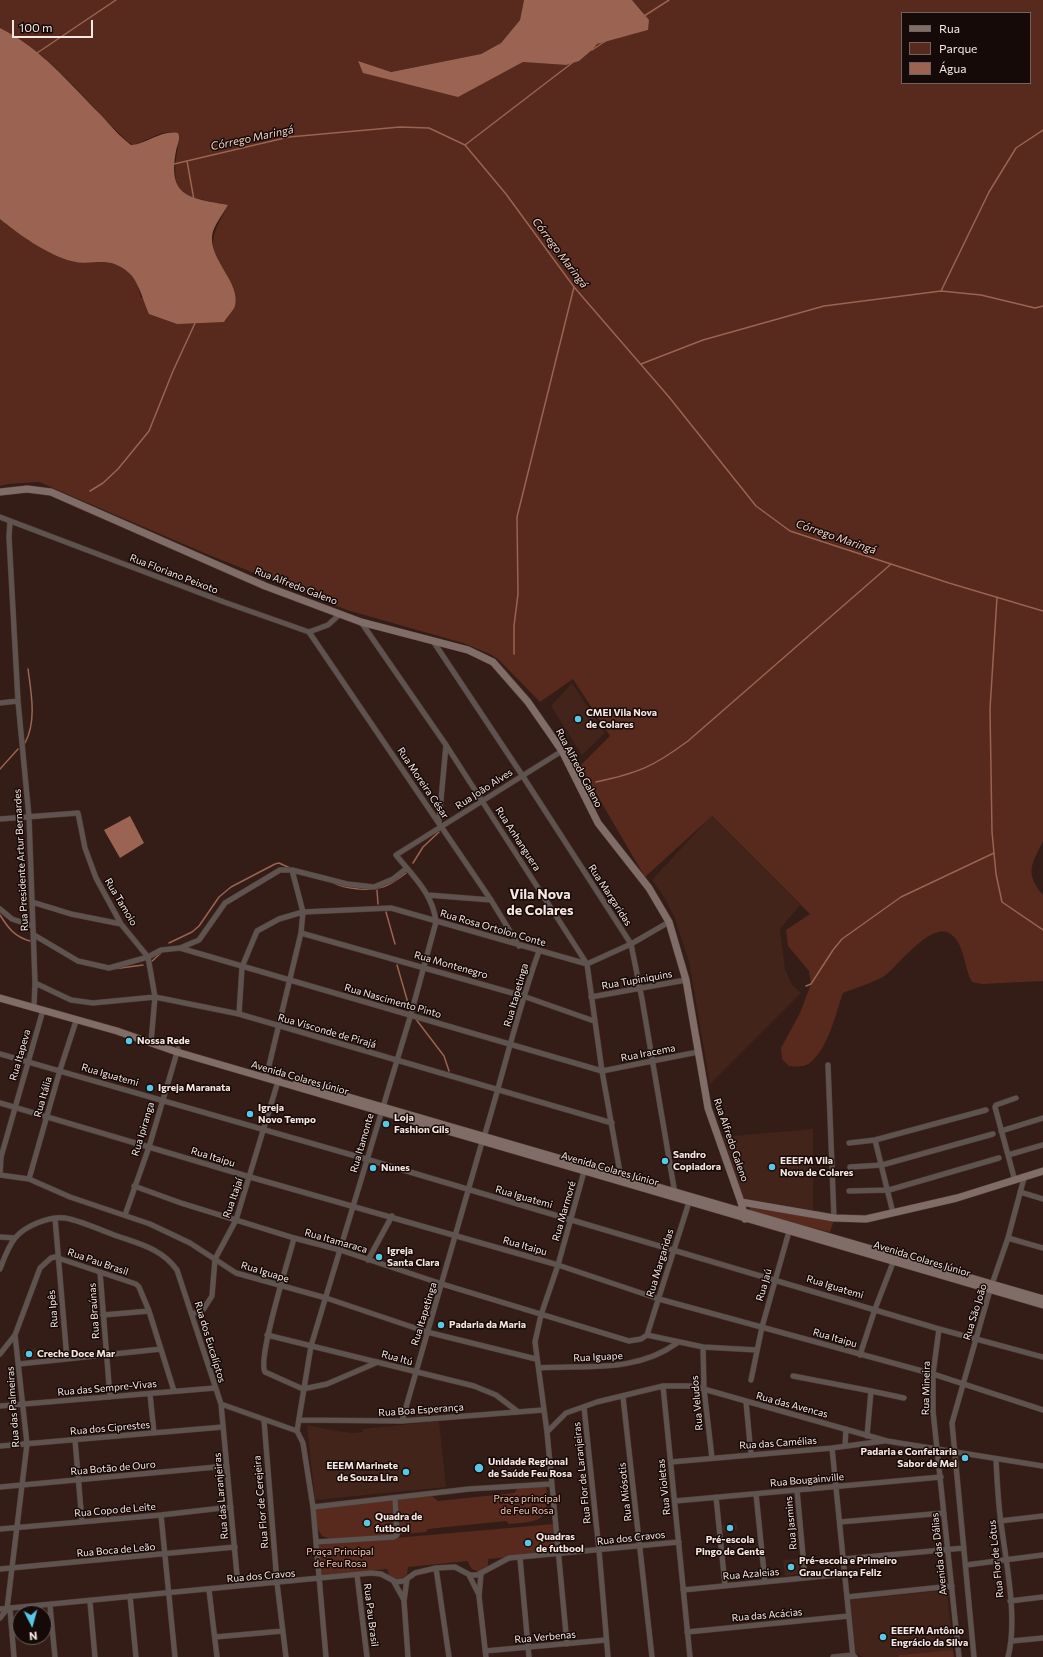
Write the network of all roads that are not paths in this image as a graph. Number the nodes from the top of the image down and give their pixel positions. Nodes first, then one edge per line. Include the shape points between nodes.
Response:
1 (0, 492) edge
2 (0, 517) edge
3 (10, 521) junction
4 (340, 614) junction
5 (361, 622) junction
6 (310, 632) junction
7 (432, 640) junction
8 (18, 701) junction
9 (0, 703) edge
10 (446, 745) junction
11 (562, 751) junction
12 (522, 775) junction
13 (482, 801) junction
14 (29, 817) junction
15 (0, 819) edge
16 (439, 821) junction
17 (442, 826) junction
18 (396, 856) joint
19 (407, 868) junction
20 (292, 870) junction
21 (428, 895) junction
22 (491, 900) junction
23 (32, 902) junction
24 (0, 908) edge
25 (303, 912) junction
26 (436, 922) junction
27 (669, 922) junction
28 (121, 924) junction
29 (33, 926) junction
30 (301, 933) junction
31 (34, 935) junction
32 (631, 944) junction
33 (519, 946) junction
34 (180, 948) junction
35 (539, 951) junction
36 (148, 957) junction
37 (587, 964) junction
38 (423, 966) junction
39 (242, 968) junction
40 (290, 980) junction
41 (686, 980) junction
42 (35, 983) junction
43 (639, 989) junction
44 (523, 996) junction
45 (155, 997) junction
46 (0, 998) edge
47 (591, 998) junction
48 (34, 1007) junction
49 (43, 1010) junction
50 (239, 1014) junction
51 (411, 1014) junction
52 (76, 1021) junction
53 (594, 1021) junction
54 (279, 1027) junction
55 (151, 1042) junction
56 (511, 1044) junction
57 (176, 1050) junction
58 (698, 1052) junction
59 (0, 1054) edge
60 (396, 1060) junction
61 (653, 1061) junction
62 (27, 1062) junction
63 (828, 1065) dead end
64 (60, 1070) junction
65 (602, 1071) junction
66 (266, 1076) junction
67 (279, 1080) junction
68 (499, 1089) junction
69 (1016, 1098) dead end
70 (162, 1099) junction
71 (0, 1103) edge
72 (15, 1107) junction
73 (381, 1109) junction
74 (986, 1110) dead end
75 (47, 1116) junction
76 (1043, 1118) edge
77 (612, 1123) junction
78 (265, 1130) junction
79 (1001, 1131) junction
80 (993, 1134) dead end
81 (483, 1140) junction
82 (875, 1140) junction
83 (849, 1143) dead end
84 (1043, 1145) edge
85 (149, 1147) junction
86 (1008, 1155) junction
87 (0, 1157) edge
88 (999, 1158) dead end
89 (366, 1159) junction
90 (882, 1165) junction
91 (850, 1167) dead end
92 (585, 1170) junction
93 (1043, 1171) edge
94 (0, 1175) edge
95 (250, 1177) junction
96 (1024, 1178) junction
97 (29, 1179) junction
98 (621, 1179) junction
99 (1015, 1180) junction
100 (134, 1186) junction
101 (468, 1190) junction
102 (889, 1190) junction
103 (849, 1191) dead end
104 (1020, 1192) junction
105 (675, 1195) junction
106 (690, 1199) junction
107 (1043, 1199) edge
108 (741, 1202) junction
109 (353, 1207) junction
110 (893, 1213) junction
111 (125, 1214) junction
112 (744, 1215) junction
113 (392, 1216) junction
114 (55, 1218) junction
115 (834, 1218) junction
116 (570, 1219) junction
117 (236, 1220) junction
118 (790, 1228) junction
119 (455, 1235) junction
120 (0, 1237) edge
121 (15, 1238) junction
122 (294, 1238) junction
123 (1008, 1238) junction
124 (1043, 1248) edge
125 (340, 1250) junction
126 (673, 1250) junction
127 (58, 1258) junction
128 (894, 1258) junction
129 (215, 1259) junction
130 (368, 1260) junction
131 (558, 1265) junction
132 (0, 1268) edge
133 (100, 1272) junction
134 (775, 1279) junction
135 (442, 1284) junction
136 (282, 1286) junction
137 (991, 1287) junction
138 (326, 1298) junction
139 (659, 1299) junction
140 (1043, 1299) edge
141 (1043, 1306) edge
142 (875, 1309) junction
143 (149, 1311) junction
144 (192, 1314) junction
145 (103, 1315) junction
146 (541, 1315) junction
147 (762, 1327) junction
148 (939, 1329) junction
149 (428, 1332) junction
150 (267, 1335) junction
151 (647, 1335) junction
152 (15, 1336) junction
153 (976, 1338) junction
154 (677, 1343) junction
155 (311, 1346) junction
156 (703, 1347) junction
157 (161, 1349) junction
158 (757, 1350) junction
159 (0, 1354) edge
160 (106, 1354) junction
161 (860, 1355) junction
162 (1043, 1357) edge
163 (67, 1359) junction
164 (536, 1359) junction
165 (378, 1362) junction
166 (19, 1364) junction
167 (539, 1368) junction
168 (416, 1372) junction
169 (933, 1374) junction
170 (793, 1376) dead end
171 (751, 1380) dead end
172 (963, 1384) junction
173 (662, 1386) junction
174 (215, 1388) junction
175 (303, 1389) junction
176 (704, 1389) junction
177 (174, 1391) junction
178 (871, 1391) junction
179 (150, 1394) junction
180 (110, 1397) junction
181 (623, 1397) junction
182 (904, 1398) dead end
183 (746, 1402) junction
184 (22, 1404) junction
185 (221, 1404) junction
186 (0, 1406) edge
187 (584, 1407) junction
188 (543, 1410) junction
189 (1043, 1410) edge
190 (517, 1411) junction
191 (264, 1420) junction
192 (299, 1420) junction
193 (402, 1421) junction
194 (222, 1427) junction
195 (846, 1429) junction
196 (297, 1431) junction
197 (547, 1432) junction
198 (154, 1433) junction
199 (868, 1436) junction
200 (75, 1440) junction
201 (887, 1441) junction
202 (26, 1444) junction
203 (0, 1446) edge
204 (846, 1446) junction
205 (832, 1448) junction
206 (937, 1448) junction
207 (956, 1452) junction
208 (751, 1454) junction
209 (712, 1458) junction
210 (996, 1459) junction
211 (671, 1462) junction
212 (227, 1466) junction
213 (1043, 1466) edge
214 (941, 1477) junction
215 (79, 1480) junction
216 (551, 1484) junction
217 (21, 1485) junction
218 (836, 1486) junction
219 (0, 1487) edge
220 (797, 1490) junction
221 (756, 1494) junction
222 (716, 1497) junction
223 (395, 1498) junction
224 (675, 1501) junction
225 (231, 1507) junction
226 (313, 1507) junction
227 (944, 1513) junction
228 (161, 1515) junction
229 (1043, 1516) edge
230 (1000, 1521) junction
231 (82, 1522) junction
232 (840, 1522) junction
233 (17, 1527) junction
234 (0, 1529) edge
235 (316, 1542) junction
236 (679, 1542) junction
237 (640, 1546) junction
238 (234, 1547) junction
239 (964, 1548) junction
240 (948, 1549) junction
241 (600, 1550) junction
242 (166, 1554) junction
243 (559, 1554) junction
244 (1043, 1555) edge
245 (520, 1558) junction
246 (844, 1559) junction
247 (1005, 1559) junction
248 (966, 1564) junction
249 (13, 1568) junction
250 (436, 1568) junction
251 (0, 1569) edge
252 (482, 1574) junction
253 (845, 1574) junction
254 (357, 1575) junction
255 (470, 1575) junction
256 (805, 1578) junction
257 (319, 1579) junction
258 (407, 1579) junction
259 (394, 1582) junction
260 (765, 1582) junction
261 (277, 1583) junction
262 (725, 1585) junction
263 (238, 1586) junction
264 (952, 1586) junction
265 (209, 1590) junction
266 (683, 1590) junction
267 (170, 1592) junction
268 (130, 1596) junction
269 (479, 1596) junction
270 (847, 1596) junction
271 (1043, 1597) edge
272 (404, 1601) junction
273 (90, 1602) junction
274 (1010, 1602) junction
275 (52, 1606) edge
276 (0, 1609) edge
277 (9, 1609) junction
278 (12, 1609) edge
279 (849, 1616) junction
280 (0, 1618) edge
281 (52, 1626) edge
282 (283, 1631) junction
283 (687, 1632) junction
284 (215, 1637) junction
285 (1043, 1638) edge
286 (606, 1640) junction
287 (1012, 1641) junction
288 (566, 1644) junction
289 (529, 1647) junction
290 (486, 1654) edge
291 (854, 1656) edge
292 (14, 1657) edge
293 (55, 1657) edge
294 (95, 1657) edge
295 (136, 1657) edge
296 (175, 1657) edge
297 (217, 1657) edge
298 (286, 1657) edge
299 (326, 1657) edge
300 (367, 1657) edge
301 (408, 1657) edge
302 (449, 1657) edge
303 (529, 1657) edge
304 (608, 1657) edge
305 (652, 1657) edge
306 (690, 1657) edge
307 (833, 1657) edge
308 (959, 1657) edge
309 (974, 1657) edge
310 (1008, 1657) edge

1 - 4 street, Rua Alfredo Galeno via 27,489 51,492 265,586
2 - 3 street, Rua Floriano Peixoto
3 - 6 street, Rua Floriano Peixoto
3 - 8 street, Rua Presidente Artur Bernardes
4 - 5 street, Rua Alfredo Galeno
4 - 6 street via 328,625
5 - 7 street, Rua Alfredo Galeno
5 - 10 street, Rua Anhanguera
6 - 16 street, Rua Moreira César
7 - 11 street, Rua Alfredo Galeno via 477,653 493,662 528,702
7 - 12 street, Rua Margaridas
8 - 9 street
8 - 14 street, Rua Presidente Artur Bernardes
10 - 13 street, Rua Anhanguera
10 - 16 street
11 - 12 street, Rua João Alves
11 - 27 street, Rua Alfredo Galeno via 598,823 649,888
12 - 13 street, Rua João Alves
12 - 32 street, Rua Margaridas
13 - 17 street, Rua João Alves
13 - 37 street, Rua Anhanguera
14 - 15 street
14 - 23 street, Rua Presidente Artur Bernardes
14 - 28 street, Rua Tamoio via 78,813 85,848 96,878
16 - 17 street, Rua Moreira César
17 - 18 street, Rua João Alves
17 - 22 street, Rua Moreira César
18 - 19 street, Rua Itamonte
19 - 20 street via 374,887 347,884
19 - 21 street, Rua Itamonte
20 - 25 street
20 - 34 street via 280,870 225,903 199,940
21 - 22 street
21 - 26 street, Rua Itamonte via 434,908
22 - 33 street, Rua Moreira César
23 - 28 street via 71,914
23 - 29 street, Rua Presidente Artur Bernardes
24 - 29 street via 12,919
25 - 26 street, Rua Rosa Ortolon Conte via 391,908
25 - 30 street
25 - 39 street, Rua Rosa Ortolon Conte via 257,930
26 - 33 street, Rua Rosa Ortolon Conte
26 - 38 street, Rua Itamonte
27 - 32 street
27 - 41 street, Rua Alfredo Galeno
28 - 36 street, Rua Tamoio
29 - 31 street, Rua Presidente Artur Bernardes
30 - 38 street, Rua Montenegro
30 - 40 street
31 - 36 street via 78,961 109,968
31 - 42 street, Rua Presidente Artur Bernardes
32 - 37 street
32 - 43 street, Rua Margaridas
33 - 35 street, Rua Rosa Ortolon Conte
34 - 36 street via 161,950
34 - 39 street, Rua Nascimento Pinto
35 - 37 street, Rua Rosa Ortolon Conte
35 - 44 street, Rua Itapetinga
36 - 45 street, Rua Tamoio
37 - 47 street, Rua Anhanguera
38 - 44 street, Rua Montenegro
38 - 51 street, Rua Itamonte
39 - 40 street, Rua Nascimento Pinto
39 - 50 street, Rua Rosa Ortolon Conte
40 - 51 street, Rua Nascimento Pinto
40 - 54 street
41 - 43 street, Rua Tupiniquins
41 - 58 street, Rua Alfredo Galeno
42 - 45 street, Rua Visconde de Pirajá via 71,1000 93,1003
42 - 48 street, Rua Presidente Artur Bernardes
43 - 47 street, Rua Tupiniquins
43 - 61 street, Rua Margaridas
44 - 53 street, Rua Montenegro
44 - 56 street, Rua Itapetinga
45 - 50 street, Rua Visconde de Pirajá
45 - 55 street, Rua Tamoio
46 - 48 street, Avenida Colares Júnior
47 - 53 street, Rua Anhanguera
48 - 49 street, Avenida Colares Júnior
49 - 52 street, Avenida Colares Júnior
49 - 62 street, Rua Itapeva
50 - 54 street, Rua Visconde de Pirajá
51 - 56 street, Rua Nascimento Pinto
51 - 60 street, Rua Itamonte
52 - 55 street, Avenida Colares Júnior
52 - 64 street, Rua Itália
53 - 65 street, Rua Anhanguera
54 - 60 street, Rua Visconde de Pirajá
54 - 66 street
55 - 57 street, Avenida Colares Júnior
56 - 65 street, Rua Nascimento Pinto
56 - 68 street, Rua Itapetinga
57 - 66 street, Avenida Colares Júnior
57 - 70 street, Rua Ipiranga
58 - 61 street, Rua Iracema
58 - 108 street, Rua Alfredo Galeno via 708,1108
59 - 62 street, Rua Iguatemi
60 - 68 street, Rua Visconde de Pirajá
60 - 73 street, Rua Itamonte
61 - 65 street, Rua Iracema
61 - 105 street, Rua Margaridas
62 - 64 street, Rua Iguatemi
62 - 72 street, Rua Itapeva
63 - 115 street
64 - 70 street, Rua Iguatemi
64 - 75 street, Rua Itália
65 - 77 street, Rua Anhanguera
66 - 67 street, Avenida Colares Júnior
67 - 73 street, Avenida Colares Júnior
67 - 78 street, Rua Itajaí
68 - 77 street, Rua Visconde de Pirajá
68 - 81 street, Rua Itapetinga
69 - 79 street via 996,1105
70 - 78 street, Rua Iguatemi
70 - 85 street, Rua Ipiranga
71 - 72 street, Rua Itaipu
72 - 75 street, Rua Itaipu
72 - 87 street, Rua Itapeva
73 - 81 street, Avenida Colares Júnior
73 - 89 street, Rua Itamonte
74 - 82 street
75 - 85 street, Rua Itaipu
75 - 97 street, Rua Itália
76 - 79 street
77 - 98 street, Rua Anhanguera
78 - 89 street, Rua Iguatemi
78 - 95 street, Rua Itajaí
79 - 86 street
80 - 90 street
81 - 92 street, Avenida Colares Júnior
81 - 101 street, Rua Itapetinga
82 - 83 street
82 - 90 street
84 - 86 street
85 - 95 street, Rua Itaipu
85 - 100 street, Rua Ipiranga
86 - 99 street
87 - 94 street, Rua Itapeva
88 - 102 street
89 - 101 street, Rua Iguatemi
89 - 109 street, Rua Itamonte
90 - 91 street
90 - 102 street
92 - 98 street, Avenida Colares Júnior
92 - 116 street, Rua Marmoré
93 - 96 street
94 - 97 street, Rua Iguape
95 - 109 street, Rua Itaipu
95 - 117 street, Rua Itajaí
96 - 99 street
96 - 104 street, Rua São João
97 - 111 street, Rua Iguape via 70,1197
98 - 105 street, Avenida Colares Júnior
99 - 110 street via 957,1198
100 - 111 street, Rua Ipiranga
100 - 117 street, Rua Itamaraca
101 - 116 street, Rua Iguatemi
101 - 119 street, Rua Itapetinga
102 - 103 street
102 - 110 street
104 - 107 street
104 - 123 street, Rua São João
105 - 106 street, Avenida Colares Júnior
106 - 112 street, Avenida Colares Júnior
106 - 126 street, Rua Margaridas
108 - 112 street, Rua Alfredo Galeno
108 - 115 street
109 - 113 street, Rua Itaipu
109 - 125 street, Rua Itamonte
110 - 115 street via 866,1219
111 - 129 street, Rua Iguape via 190,1243
112 - 118 street, Avenida Colares Júnior
113 - 119 street, Rua Itaipu
113 - 130 street
114 - 121 street, Rua dos Eucalíptos via 38,1223
114 - 127 street, Rua Ipês
114 - 144 street, Rua dos Eucalíptos via 83,1223 157,1250 170,1260 177,1270
116 - 126 street, Rua Iguatemi
116 - 131 street, Rua Marmoré
117 - 122 street, Rua Itamaraca
117 - 129 street, Rua Itajaí
118 - 128 street, Avenida Colares Júnior
118 - 134 street, Rua Jaú
119 - 131 street, Rua Itaipu
119 - 135 street, Rua Itapetinga
120 - 121 street
121 - 132 street, Rua dos Eucalíptos
122 - 125 street, Rua Itamaraca
122 - 136 street
123 - 124 street
123 - 137 street, Rua São João
125 - 130 street, Rua Itamaraca
125 - 138 street, Rua Itamonte
126 - 134 street, Rua Iguatemi
126 - 139 street, Rua Margaridas
127 - 133 street, Rua Pau Brasil
127 - 152 street, Rua Pau Brasil via 51,1258 40,1268
127 - 163 street, Rua Ipês
128 - 137 street, Avenida Colares Júnior
128 - 142 street
129 - 136 street, Rua Iguape via 236,1273
129 - 144 street, Rua Itajaí via 212,1296 203,1310
130 - 135 street, Rua Itamaraca
131 - 139 street, Rua Itaipu
131 - 146 street, Rua Marmoré
133 - 143 street, Rua Pau Brasil via 136,1284 142,1291
133 - 145 street, Rua Braúnas
134 - 142 street, Rua Iguatemi
134 - 147 street, Rua Jaú
135 - 146 street, Rua Itamaraca
135 - 149 street, Rua Itapetinga
136 - 138 street, Rua Iguape
136 - 150 street
137 - 140 street, Avenida Colares Júnior
137 - 141 street, Avenida Colares Júnior
137 - 153 street, Rua São João
138 - 149 street, Rua Iguape
138 - 155 street, Rua Itamonte
139 - 147 street, Rua Itaipu
139 - 151 street, Rua Margaridas
142 - 148 street, Rua Iguatemi
142 - 161 street
143 - 145 street
143 - 157 street, Rua Pau Brasil
144 - 174 street, Rua dos Eucalíptos
145 - 160 street, Rua Braúnas
146 - 151 street, Rua Itamaraca via 629,1341
146 - 164 street, Rua Marmoré via 537,1329
147 - 158 street, Rua Jaú
147 - 161 street, Rua Itaipu
148 - 153 street, Rua Iguatemi
148 - 169 street, Rua Mineira
149 - 164 street, Rua Iguape
149 - 168 street, Rua Itapetinga
150 - 155 street, Rua Itú
150 - 175 street via 263,1366 265,1372
151 - 154 street
152 - 159 street, Rua Pau Brasil
152 - 166 street, Rua das Palmeiras
153 - 162 street, Rua Iguatemi
153 - 172 street, Rua São João
154 - 156 street
154 - 167 street, Rua Iguape via 658,1355 627,1364 587,1368
155 - 165 street, Rua Itú
155 - 175 street, Rua Itamonte
156 - 158 street
156 - 176 street, Rua Veludos
157 - 160 street
157 - 177 street, Rua Pau Brasil
158 - 171 street, Rua Jaú
160 - 163 street
160 - 180 street, Rua Braúnas
161 - 169 street, Rua Itaipu
163 - 166 street
164 - 167 street
165 - 168 street, Rua Itú
165 - 175 street via 327,1384
166 - 184 street, Rua das Palmeiras
167 - 188 street
168 - 190 street, Rua Itú via 474,1386 496,1395
168 - 193 street, Rua Itapetinga
169 - 172 street, Rua Itaipu
169 - 206 street, Rua Mineira
170 - 178 street
172 - 189 street, Rua Itaipu
172 - 207 street, Rua São João via 952,1423
173 - 176 street, Rua das Avencas via 682,1385
173 - 181 street, Rua das Avencas
173 - 211 street, Rua Violetas
174 - 177 street, Rua das Sempre-Vivas
174 - 185 street, Rua dos Eucalíptos
175 - 192 street, Rua Itamonte
176 - 183 street, Rua das Avencas
176 - 209 street, Rua Veludos
177 - 179 street, Rua das Sempre-Vivas
178 - 182 street
178 - 199 street
179 - 180 street, Rua das Sempre-Vivas
179 - 198 street
180 - 184 street, Rua das Sempre-Vivas
181 - 187 street, Rua das Avencas
181 - 237 street, Rua Miósotis
183 - 195 street, Rua das Avencas
183 - 208 street
184 - 186 street, Rua das Sempre-Vivas
184 - 202 street, Rua das Palmeiras
185 - 191 street
185 - 194 street, Rua das Laranjeiras
187 - 197 street, Rua das Avencas via 566,1413
187 - 241 street, Rua Flor de Laranjeiras
188 - 190 street, Rua Boa Esperança
188 - 197 street
190 - 193 street, Rua Boa Esperança
191 - 196 street
191 - 261 street, Rua Flor de Cerejeira
192 - 193 street, Rua Boa Esperança
192 - 196 street, Rua Itamonte
194 - 198 street, Rua dos Ciprestes
194 - 212 street, Rua das Laranjeiras
195 - 199 street, Rua das Avencas
195 - 204 street
196 - 226 street via 303,1443
197 - 216 street
198 - 200 street, Rua dos Ciprestes
199 - 201 street, Rua das Avencas
200 - 202 street, Rua dos Ciprestes
200 - 215 street
201 - 204 street, Rua das Camélias
201 - 206 street, Rua das Avencas
202 - 203 street, Rua dos Ciprestes
202 - 217 street, Rua das Palmeiras
204 - 205 street, Rua das Camélias
205 - 208 street, Rua das Camélias
205 - 218 street
206 - 207 street, Rua das Avencas
206 - 214 street, Avenida das Dálias
207 - 210 street, Rua das Avencas
207 - 239 street
208 - 209 street, Rua das Camélias
209 - 211 street, Rua das Camélias
210 - 213 street, Rua das Avencas
210 - 230 street, Rua Flor de Lótus
211 - 224 street, Rua Violetas
212 - 215 street, Rua Botão de Ouro
212 - 225 street, Rua das Laranjeiras
214 - 218 street, Rua Bougainville
214 - 227 street, Avenida das Dálias
215 - 217 street, Rua Botão de Ouro
215 - 231 street
216 - 223 street via 469,1489
216 - 243 street
217 - 219 street, Rua Botão de Ouro
217 - 233 street, Rua das Palmeiras
218 - 220 street, Rua Bougainville
218 - 232 street
220 - 221 street, Rua Bougainville
220 - 256 street, Rua Jasmins
221 - 222 street, Rua Bougainville
221 - 260 street
222 - 224 street, Rua Bougainville
222 - 262 street
223 - 226 street
223 - 235 street via 398,1529 394,1537
224 - 236 street, Rua Violetas
225 - 228 street, Rua Copo de Leite
225 - 238 street, Rua das Laranjeiras
226 - 235 street
227 - 232 street
227 - 240 street, Avenida das Dálias
228 - 231 street, Rua Copo de Leite
228 - 242 street
229 - 230 street
230 - 247 street, Rua Flor de Lótus
231 - 233 street, Rua Copo de Leite
232 - 246 street
233 - 234 street, Rua Copo de Leite
233 - 249 street, Rua das Palmeiras
235 - 257 street
236 - 237 street, Rua dos Cravos
236 - 266 street, Rua Violetas
237 - 241 street, Rua dos Cravos
237 - 305 street, Rua Miósotis
238 - 242 street, Rua Boca de Leão
238 - 263 street, Rua das Laranjeiras
239 - 240 street
239 - 248 street
240 - 246 street
240 - 264 street, Avenida das Dálias
241 - 243 street, Rua dos Cravos
241 - 286 street, Rua Flor de Laranjeiras
242 - 249 street, Rua Boca de Leão
242 - 267 street
243 - 245 street, Rua dos Cravos
243 - 288 street
244 - 247 street
245 - 252 street, Rua dos Cravos via 509,1558
245 - 289 street
246 - 253 street
247 - 248 street
247 - 274 street, Rua Flor de Lótus
248 - 309 street
249 - 251 street, Rua Boca de Leão
249 - 277 street, Rua das Palmeiras
250 - 255 street, Rua dos Cravos via 455,1567
250 - 258 street, Rua dos Cravos via 415,1573
250 - 302 street
252 - 255 street, Rua dos Cravos
252 - 269 street
253 - 256 street, Rua Azaleias
253 - 270 street
254 - 257 street, Rua dos Cravos
254 - 259 street, Rua dos Cravos via 381,1574
254 - 300 street, Rua Pau Brasil
255 - 269 street
256 - 260 street, Rua Azaleias
257 - 261 street, Rua dos Cravos
257 - 299 street
258 - 259 street, Rua dos Cravos
258 - 272 street
259 - 272 street
260 - 262 street, Rua Azaleias
261 - 263 street, Rua dos Cravos
261 - 282 street, Rua Flor de Cerejeira
262 - 266 street, Rua Azaleias
263 - 265 street, Rua dos Cravos
264 - 270 street
264 - 308 street, Avenida das Dálias
265 - 267 street, Rua dos Cravos
265 - 284 street
266 - 283 street, Rua Violetas
267 - 268 street, Rua dos Cravos
267 - 296 street
268 - 273 street, Rua dos Cravos
268 - 295 street
269 - 290 street
270 - 279 street
271 - 274 street
272 - 301 street
273 - 275 street, Rua dos Cravos
273 - 294 street
274 - 287 street, Rua Flor de Lótus
276 - 277 street, Rua dos Cravos
277 - 278 street, Rua dos Cravos
277 - 280 street, Rua das Palmeiras
277 - 292 street
279 - 283 street, Rua das Acácias
279 - 291 street
281 - 293 street
282 - 284 street
282 - 298 street, Rua Flor de Cerejeira
283 - 306 street, Rua Violetas
284 - 297 street
285 - 287 street
286 - 288 street, Rua Verbenas
286 - 304 street, Rua Flor de Laranjeiras
287 - 310 street, Rua Flor de Lótus
288 - 289 street, Rua Verbenas
289 - 290 street, Rua Verbenas
289 - 303 street
291 - 307 street

